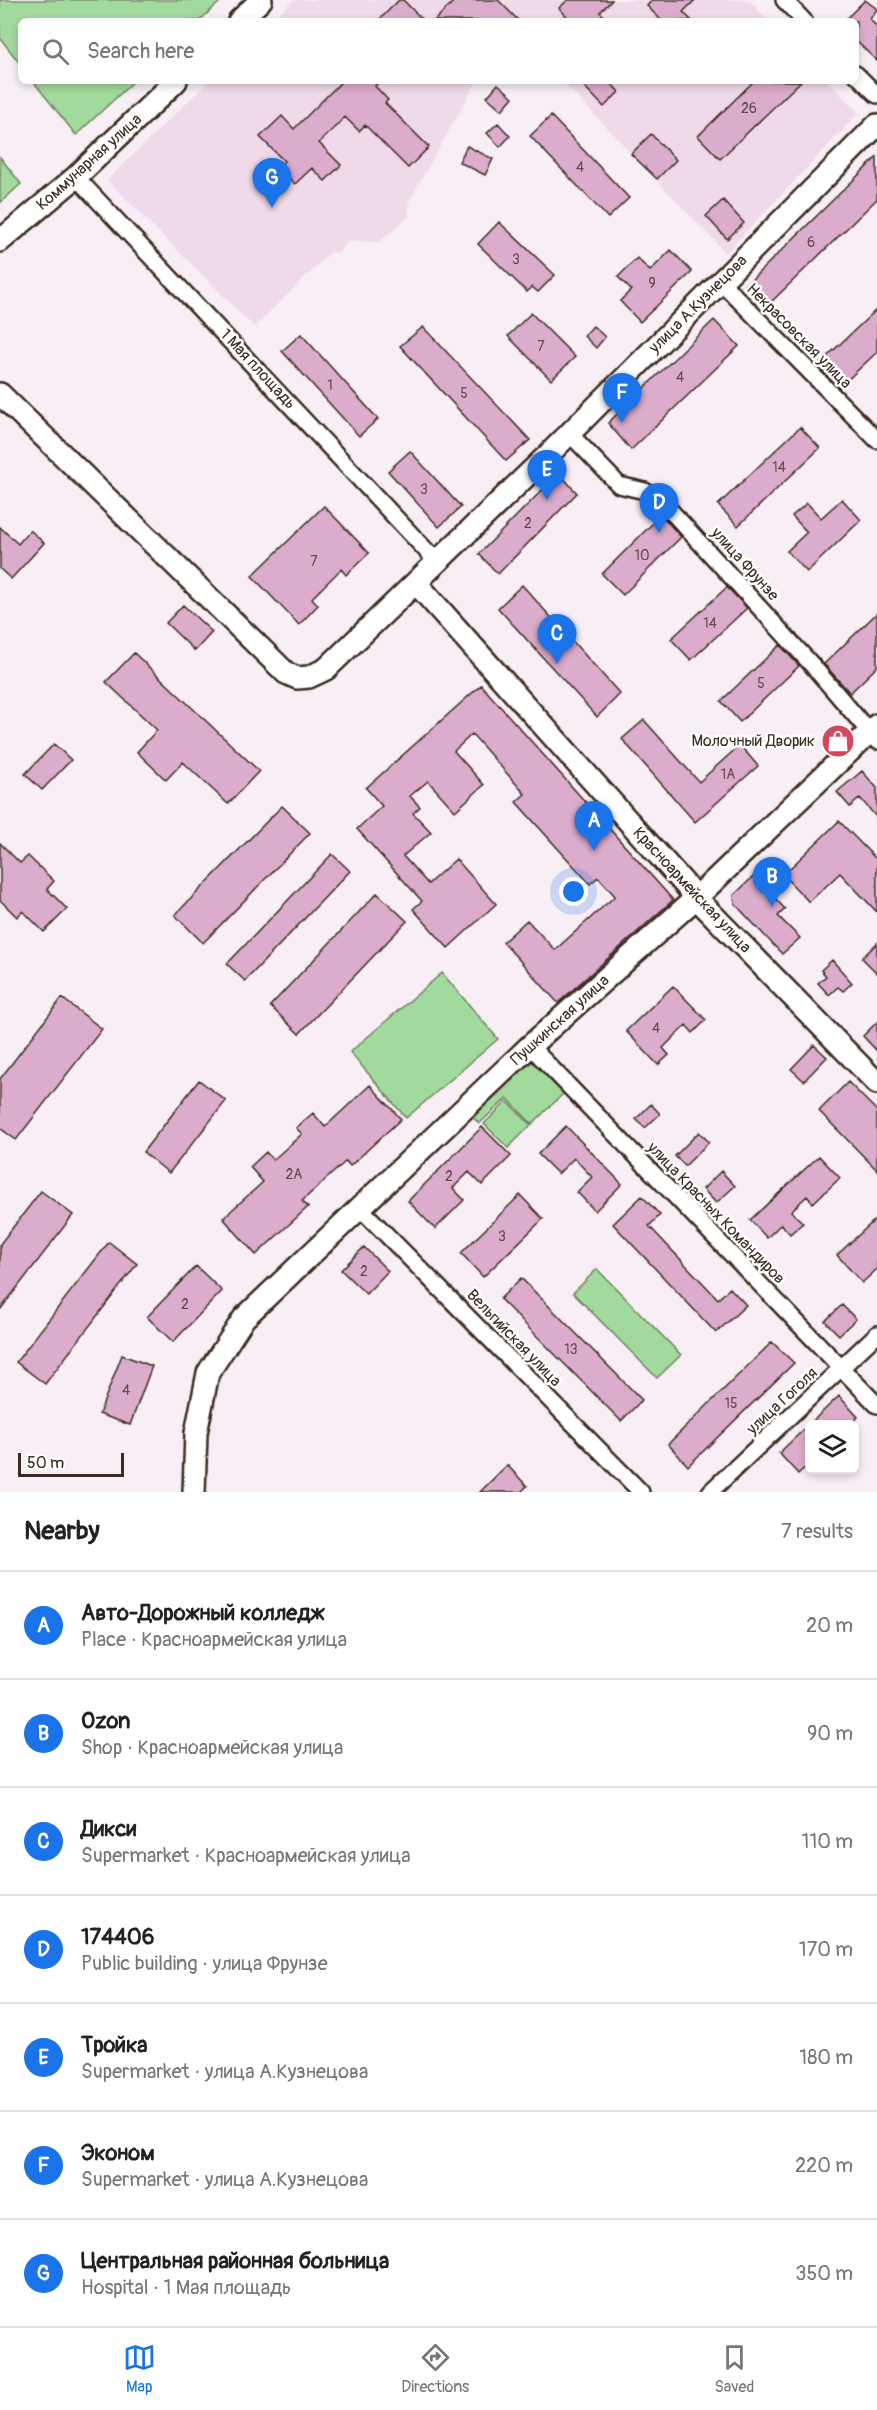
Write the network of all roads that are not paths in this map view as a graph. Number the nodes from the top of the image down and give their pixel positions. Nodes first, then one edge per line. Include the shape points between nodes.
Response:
1 (261, 0) edge
2 (784, 0) edge
3 (242, 18) edge
4 (801, 18) edge
5 (859, 77) edge
6 (173, 84) edge
7 (877, 95) edge
8 (877, 125) edge
9 (76, 177) junction
10 (0, 240) edge
11 (721, 282) junction
12 (0, 394) edge
13 (569, 434) junction
14 (877, 440) edge
15 (438, 563) junction
16 (417, 584) junction
17 (874, 733) edge
18 (697, 897) junction
19 (530, 1046) junction
20 (877, 1083) edge
21 (361, 1209) junction
22 (877, 1334) edge
23 (842, 1370) junction
24 (877, 1406) edge
25 (194, 1492) edge
26 (641, 1492) edge
27 (710, 1492) edge

1 - 3 main road
2 - 4 street
5 - 7 street
6 - 9 main road, Коммунарная улица
8 - 11 main road, улица А.Кузнецова
9 - 10 main road, Коммунарная улица
9 - 15 street, 1 Мая площадь
11 - 13 main road, улица А.Кузнецова
11 - 14 street, Некрасовская улица
12 - 16 main road, улица А.Кузнецова via 286,673 297,678 309,677 326,669
13 - 15 main road, улица А.Кузнецова
13 - 17 street, улица Фрунзе via 620,485 645,491 669,510
15 - 16 main road, улица А.Кузнецова
16 - 18 main road, Красноармейская улица
17 - 18 main road, Пушкинская улица
18 - 19 main road, Пушкинская улица
18 - 20 main road, Красноармейская улица
19 - 21 main road, Пушкинская улица
19 - 23 street, улица Красных Командиров
21 - 25 main road, Пушкинская улица via 244,1318 208,1372 195,1433
21 - 26 street, Вельгийская улица
22 - 23 street, улица Гоголя
23 - 24 street, улица Красных Командиров
23 - 27 street, улица Гоголя

